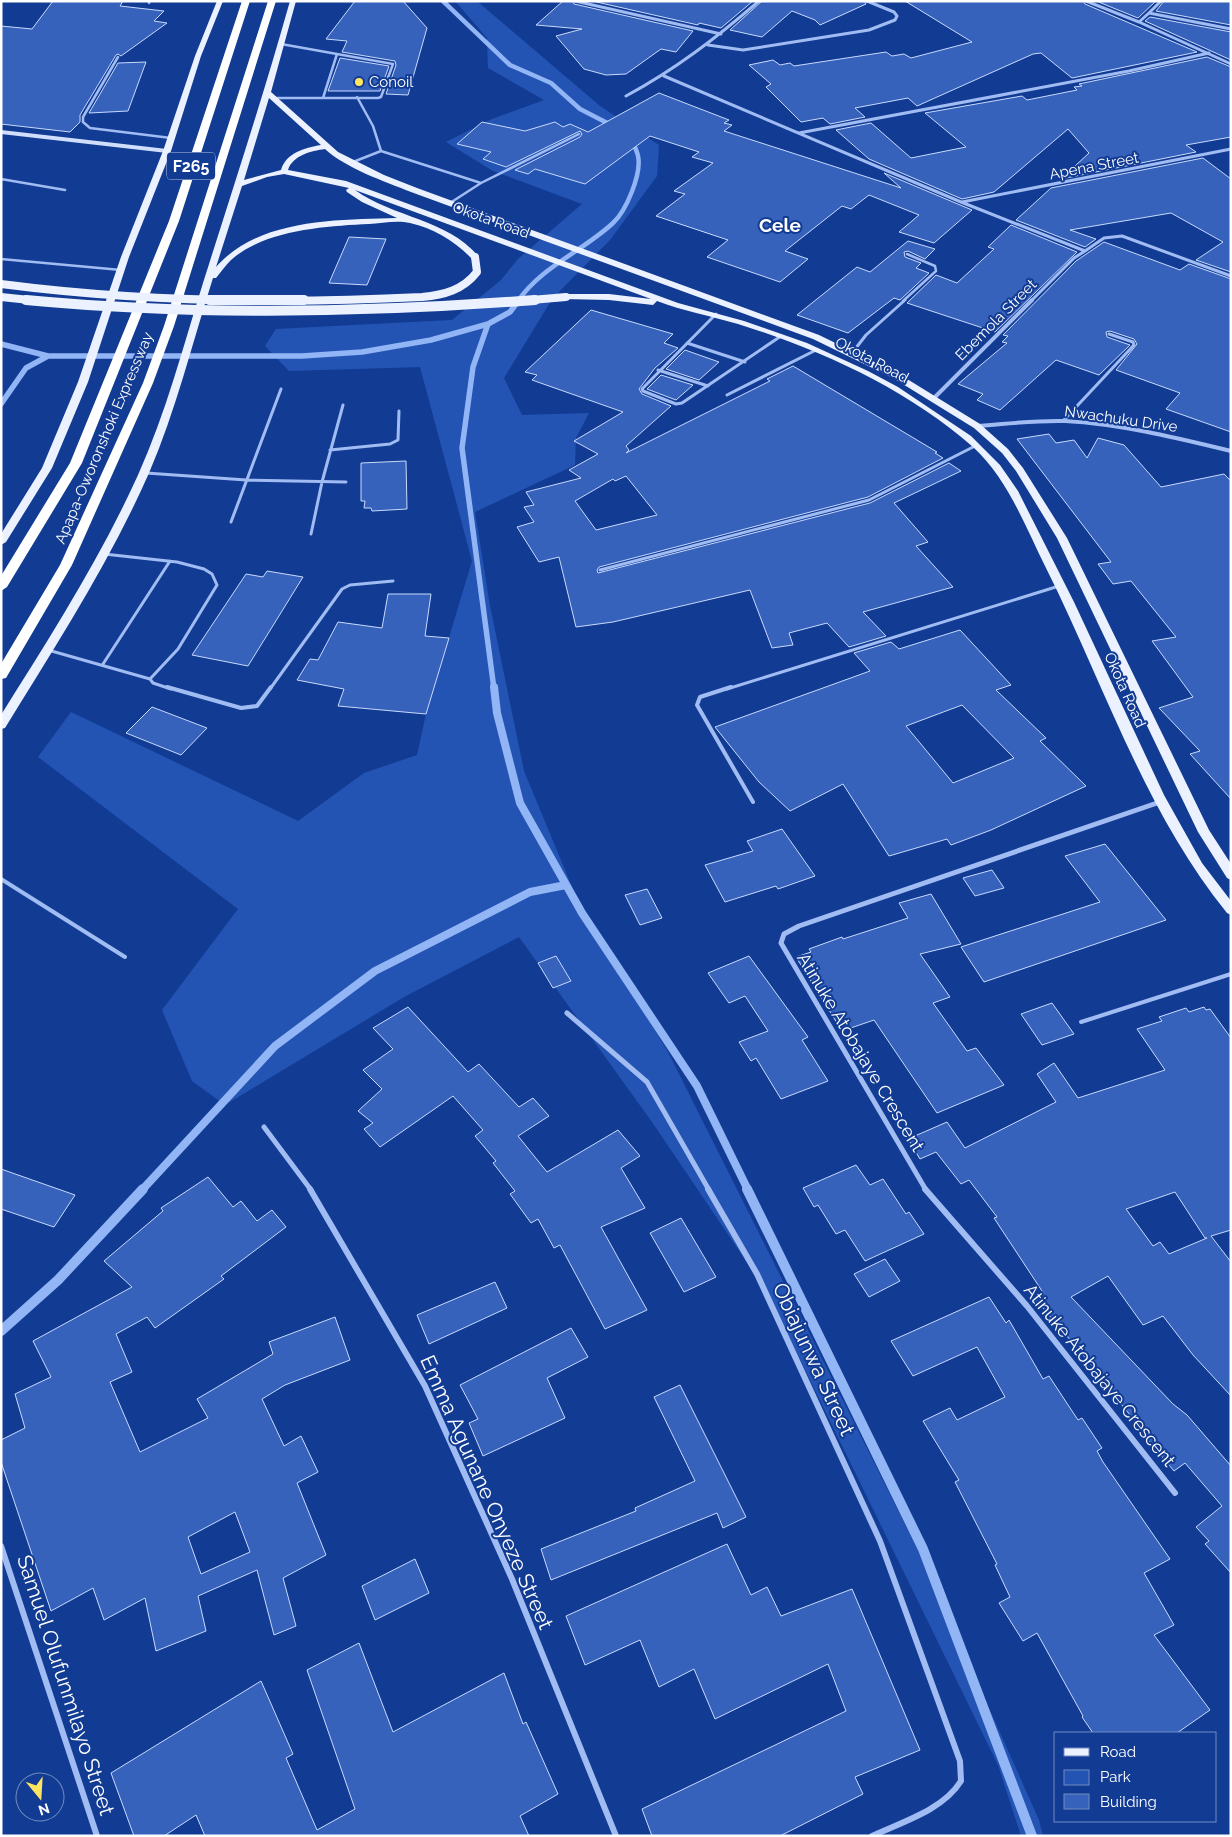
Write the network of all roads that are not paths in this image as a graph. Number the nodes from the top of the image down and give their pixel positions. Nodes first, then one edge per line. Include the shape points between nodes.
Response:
1 (220, 1) edge
2 (246, 1) edge
3 (272, 1) edge
4 (293, 1) edge
5 (574, 1) edge
6 (759, 1) edge
7 (867, 1) edge
8 (1086, 1) edge
9 (1161, 1) edge
10 (1149, 13) junction
11 (1139, 22) junction
12 (1231, 28) edge
13 (721, 34) junction
14 (280, 44) junction
15 (708, 45) junction
16 (1209, 53) junction
17 (337, 54) junction
18 (118, 57) dead end
19 (1231, 64) edge
20 (664, 76) junction
21 (266, 91) junction
22 (626, 96) dead end
23 (357, 97) junction
24 (275, 98) junction
25 (323, 98) junction
26 (1, 132) edge
27 (799, 133) junction
28 (579, 134) dead end
29 (171, 138) junction
30 (326, 147) junction
31 (1231, 149) edge
32 (167, 151) junction
33 (381, 151) junction
34 (351, 163) junction
35 (284, 172) junction
36 (1, 179) edge
37 (481, 183) junction
38 (343, 184) junction
39 (237, 185) junction
40 (65, 190) dead end
41 (962, 202) junction
42 (450, 203) junction
43 (406, 220) junction
44 (1085, 251) junction
45 (907, 254) dead end
46 (1, 259) edge
47 (121, 270) junction
48 (1231, 276) edge
49 (1, 284) edge
50 (204, 294) junction
51 (1, 297) edge
52 (675, 305) junction
53 (716, 314) junction
54 (776, 321) junction
55 (766, 330) junction
56 (1109, 334) dead end
57 (781, 336) junction
58 (687, 343) junction
59 (818, 349) junction
60 (852, 353) junction
61 (745, 362) junction
62 (658, 370) junction
63 (708, 386) junction
64 (281, 389) dead end
65 (727, 395) dead end
66 (934, 398) junction
67 (343, 405) dead end
68 (399, 411) dead end
69 (1063, 422) junction
70 (977, 426) junction
71 (977, 445) junction
72 (330, 450) junction
73 (1231, 451) edge
74 (144, 473) junction
75 (246, 480) junction
76 (322, 482) junction
77 (346, 482) dead end
78 (231, 522) dead end
79 (311, 534) dead end
80 (1, 542) edge
81 (103, 554) junction
82 (170, 561) junction
83 (600, 570) dead end
84 (393, 581) dead end
85 (1062, 586) junction
86 (1, 587) edge
87 (48, 650) junction
88 (103, 664) junction
89 (1, 675) edge
90 (150, 679) junction
91 (1134, 690) junction
92 (1110, 693) junction
93 (1, 725) edge
94 (754, 802) dead end
95 (1160, 802) junction
96 (1231, 875) edge
97 (1, 879) edge
98 (1231, 910) edge
99 (126, 957) dead end
100 (1231, 974) edge
101 (567, 1014) dead end
102 (1081, 1022) dead end
103 (264, 1127) dead end
104 (1175, 1493) dead end
105 (1, 1546) edge
106 (97, 1836) edge
107 (616, 1836) edge
108 (872, 1836) edge

1 - 29 main road
2 - 86 highway, Apapa-Oworonshoki Expressway / F265 via 174,221 107,389 76,463
3 - 89 highway, Apapa-Oworonshoki Expressway / F265 via 148,383 66,565
4 - 14 main road
5 - 13 street
6 - 13 street
7 - 15 street via 894,12 895,20 869,30 743,50
8 - 11 street
9 - 10 street
10 - 11 street
10 - 12 street
11 - 16 street
13 - 15 street
14 - 17 lane
14 - 21 main road
15 - 20 street
16 - 19 street
16 - 27 street
17 - 23 lane via 393,64 381,97
17 - 25 lane
18 - 29 lane via 83,122 90,128
20 - 22 street
20 - 27 street
21 - 24 main road, Okota Road
21 - 39 main road
23 - 25 lane
23 - 33 lane via 374,126
24 - 25 lane
24 - 30 main road, Okota Road
26 - 32 main road
27 - 41 street
28 - 37 lane
29 - 32 main road
30 - 34 main road, Okota Road
30 - 35 main road via 314,148 294,157 285,165
31 - 41 street, Apena Street
32 - 47 main road
33 - 34 lane
33 - 37 lane
34 - 42 main road, Okota Road
35 - 38 main road, Okota Road
35 - 39 main road, Okota Road
36 - 40 lane
37 - 42 lane
38 - 43 main road via 357,196
38 - 52 main road, Okota Road
39 - 50 main road
41 - 44 street
42 - 54 main road, Okota Road
43 - 49 main road, bridge via 469,249 475,258 477,272 466,284 440,294 413,297 215,300 114,295
43 - 50 main road via 323,224 266,238 224,261
44 - 48 street, Ebemola Street via 1104,238 1122,236
44 - 66 street, Ebemola Street via 1074,258
45 - 60 lane via 929,262 936,271 866,335
46 - 47 lane
47 - 80 main road via 83,382 47,468
50 - 74 main road via 178,384
51 - 52 main road, bridge via 147,310 286,312 406,310 566,296 609,297
52 - 53 main road, Okota Road
53 - 55 main road, Okota Road
53 - 58 lane
54 - 55 main road
54 - 60 main road, Okota Road
55 - 57 main road, Okota Road
56 - 69 lane via 1134,345
57 - 59 main road, Okota Road
57 - 61 lane
58 - 61 lane
58 - 62 lane
59 - 65 lane
59 - 71 main road, Okota Road via 890,385
60 - 66 main road, Okota Road
61 - 63 lane
62 - 63 lane
62 - 63 lane via 643,391 676,404
64 - 75 lane
66 - 70 main road, Okota Road
67 - 72 lane
68 - 72 lane via 398,440 390,444
69 - 70 street, Nwachuku Drive
69 - 73 street, Nwachuku Drive via 1121,428
70 - 91 main road, Okota Road via 1006,451 1035,492 1062,538
71 - 83 lane via 869,500
71 - 85 main road, Okota Road via 1005,478
72 - 76 lane
74 - 75 lane
74 - 81 main road
75 - 76 lane
75 - 78 lane
76 - 77 lane
76 - 79 lane
81 - 82 lane
81 - 87 main road
82 - 88 lane
82 - 90 lane via 203,569 212,575 217,585 178,649
84 - 90 lane via 350,585 342,589 257,706 241,708 153,684
85 - 92 main road, Okota Road
85 - 94 lane via 700,697 697,705
87 - 88 lane
87 - 93 main road
88 - 90 lane
91 - 92 main road
91 - 96 main road, Okota Road via 1204,832
92 - 95 main road, Okota Road
95 - 98 main road, Okota Road via 1215,892
95 - 104 street, Atinuke Atobajaye Crescent via 799,926 780,938 783,951 923,1186 1028,1306
97 - 99 lane
100 - 102 lane
101 - 108 street, Obiajunwa Street via 647,1082 757,1274 880,1541 960,1761 961,1781 940,1802
103 - 107 street, Emma Agunane Onyeze Street via 318,1200 425,1386 512,1579
105 - 106 street, Samuel Olufunmilayo Street

